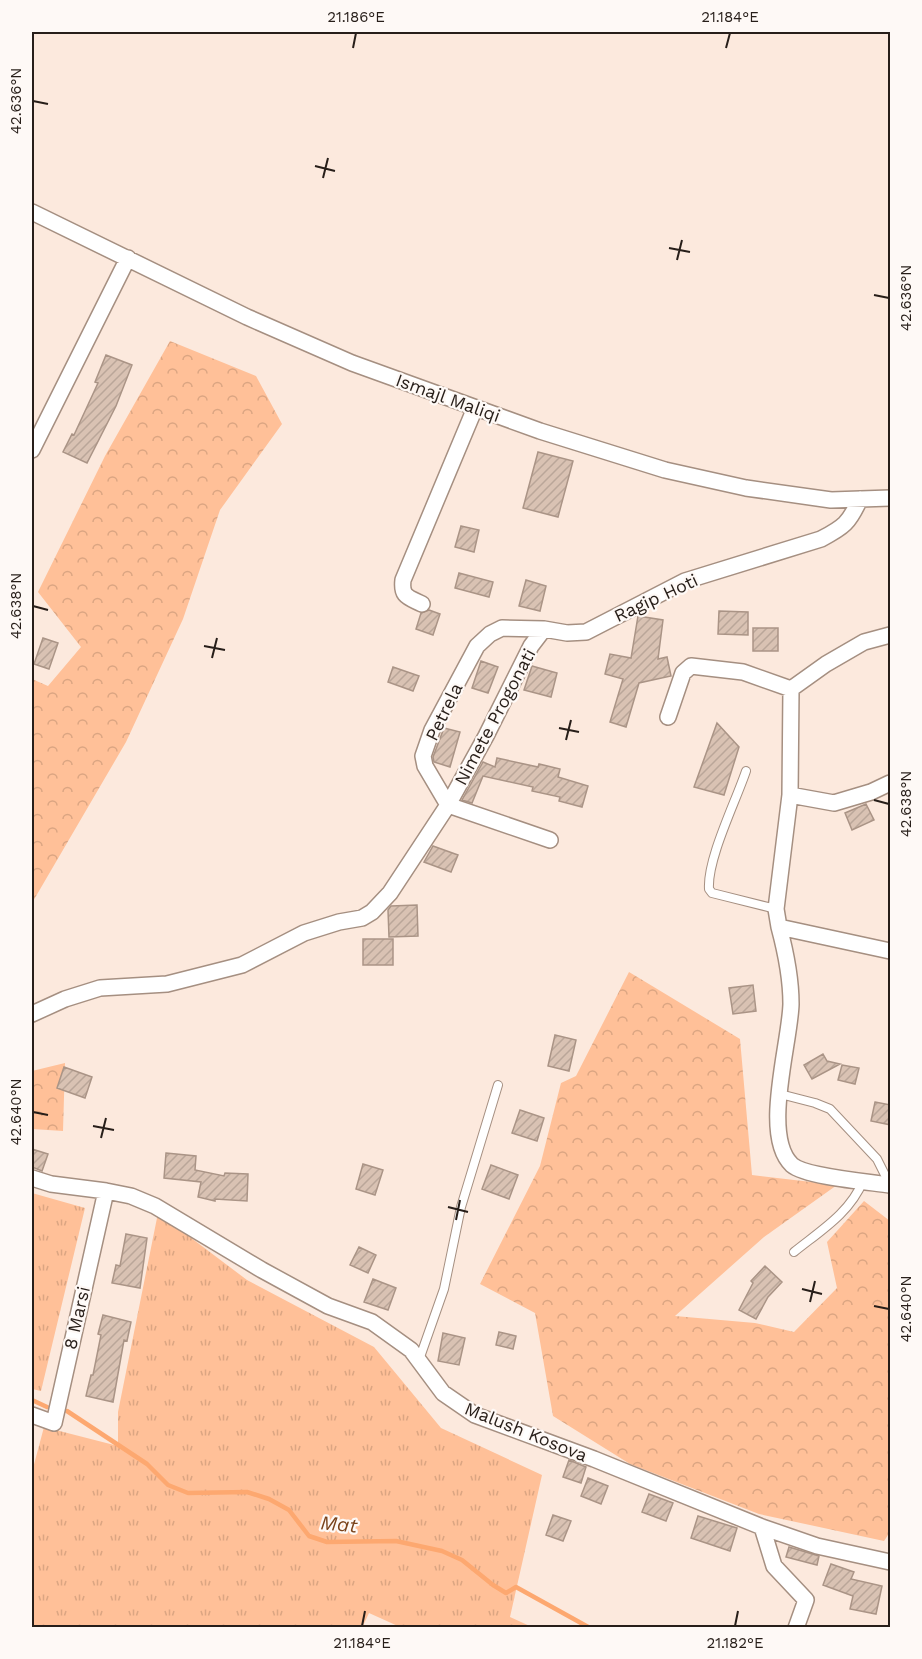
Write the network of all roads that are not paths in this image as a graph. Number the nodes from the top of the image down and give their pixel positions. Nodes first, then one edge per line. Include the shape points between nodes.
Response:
1 (32, 212) edge
2 (128, 258) junction
3 (475, 408) junction
4 (32, 450) edge
5 (891, 498) edge
6 (860, 499) junction
7 (422, 603) dead end
8 (502, 628) joint
9 (544, 629) junction
10 (891, 635) edge
11 (792, 689) junction
12 (668, 717) dead end
13 (747, 771) dead end
14 (891, 783) edge
15 (790, 795) junction
16 (448, 805) junction
17 (550, 840) dead end
18 (776, 909) junction
19 (779, 927) junction
20 (891, 951) edge
21 (32, 1014) edge
22 (498, 1084) dead end
23 (780, 1094) junction
24 (32, 1178) edge
25 (863, 1181) junction
26 (890, 1185) edge
27 (106, 1191) junction
28 (794, 1252) dead end
29 (418, 1361) junction
30 (32, 1414) edge
31 (762, 1527) junction
32 (891, 1562) edge
33 (796, 1628) edge

1 - 2 street, Ismajl Maliqi
2 - 3 street, Ismajl Maliqi via 352,363
2 - 4 street
3 - 6 street, Ismajl Maliqi via 665,470 746,488 831,500
3 - 7 street via 403,580 404,594
5 - 6 street, Ismajl Maliqi
6 - 9 street, Ragip Hoti via 851,519 821,539 686,581 586,632
8 - 9 street, Ragip Hoti
8 - 16 street, Petrela via 477,646 432,730 423,756
9 - 16 street, Nimete Progonati via 531,646
10 - 11 street via 864,642
11 - 12 street via 743,672 691,666 683,673
11 - 15 street
13 - 18 lane via 723,830 709,889
14 - 15 street via 834,803
15 - 18 street
16 - 17 street, Nimete Progonati
16 - 21 street, Nimete Progonati via 390,893 362,918 304,933 242,966 168,984 100,988
18 - 19 street
19 - 20 street
19 - 23 street via 790,970 791,1005
22 - 29 lane via 461,1207 444,1290
23 - 25 street via 779,1145 794,1166 807,1172
23 - 26 lane via 830,1108 877,1159
24 - 27 street, Malush Kosova
25 - 26 street
25 - 28 lane via 848,1208
27 - 29 street, Malush Kosova via 155,1206 328,1306 372,1322 411,1350
27 - 30 street, 8 Marsi via 54,1423
29 - 31 street, Malush Kosova via 443,1393 475,1415
31 - 32 street, Malush Kosova via 816,1546
31 - 33 street via 774,1566 806,1600

